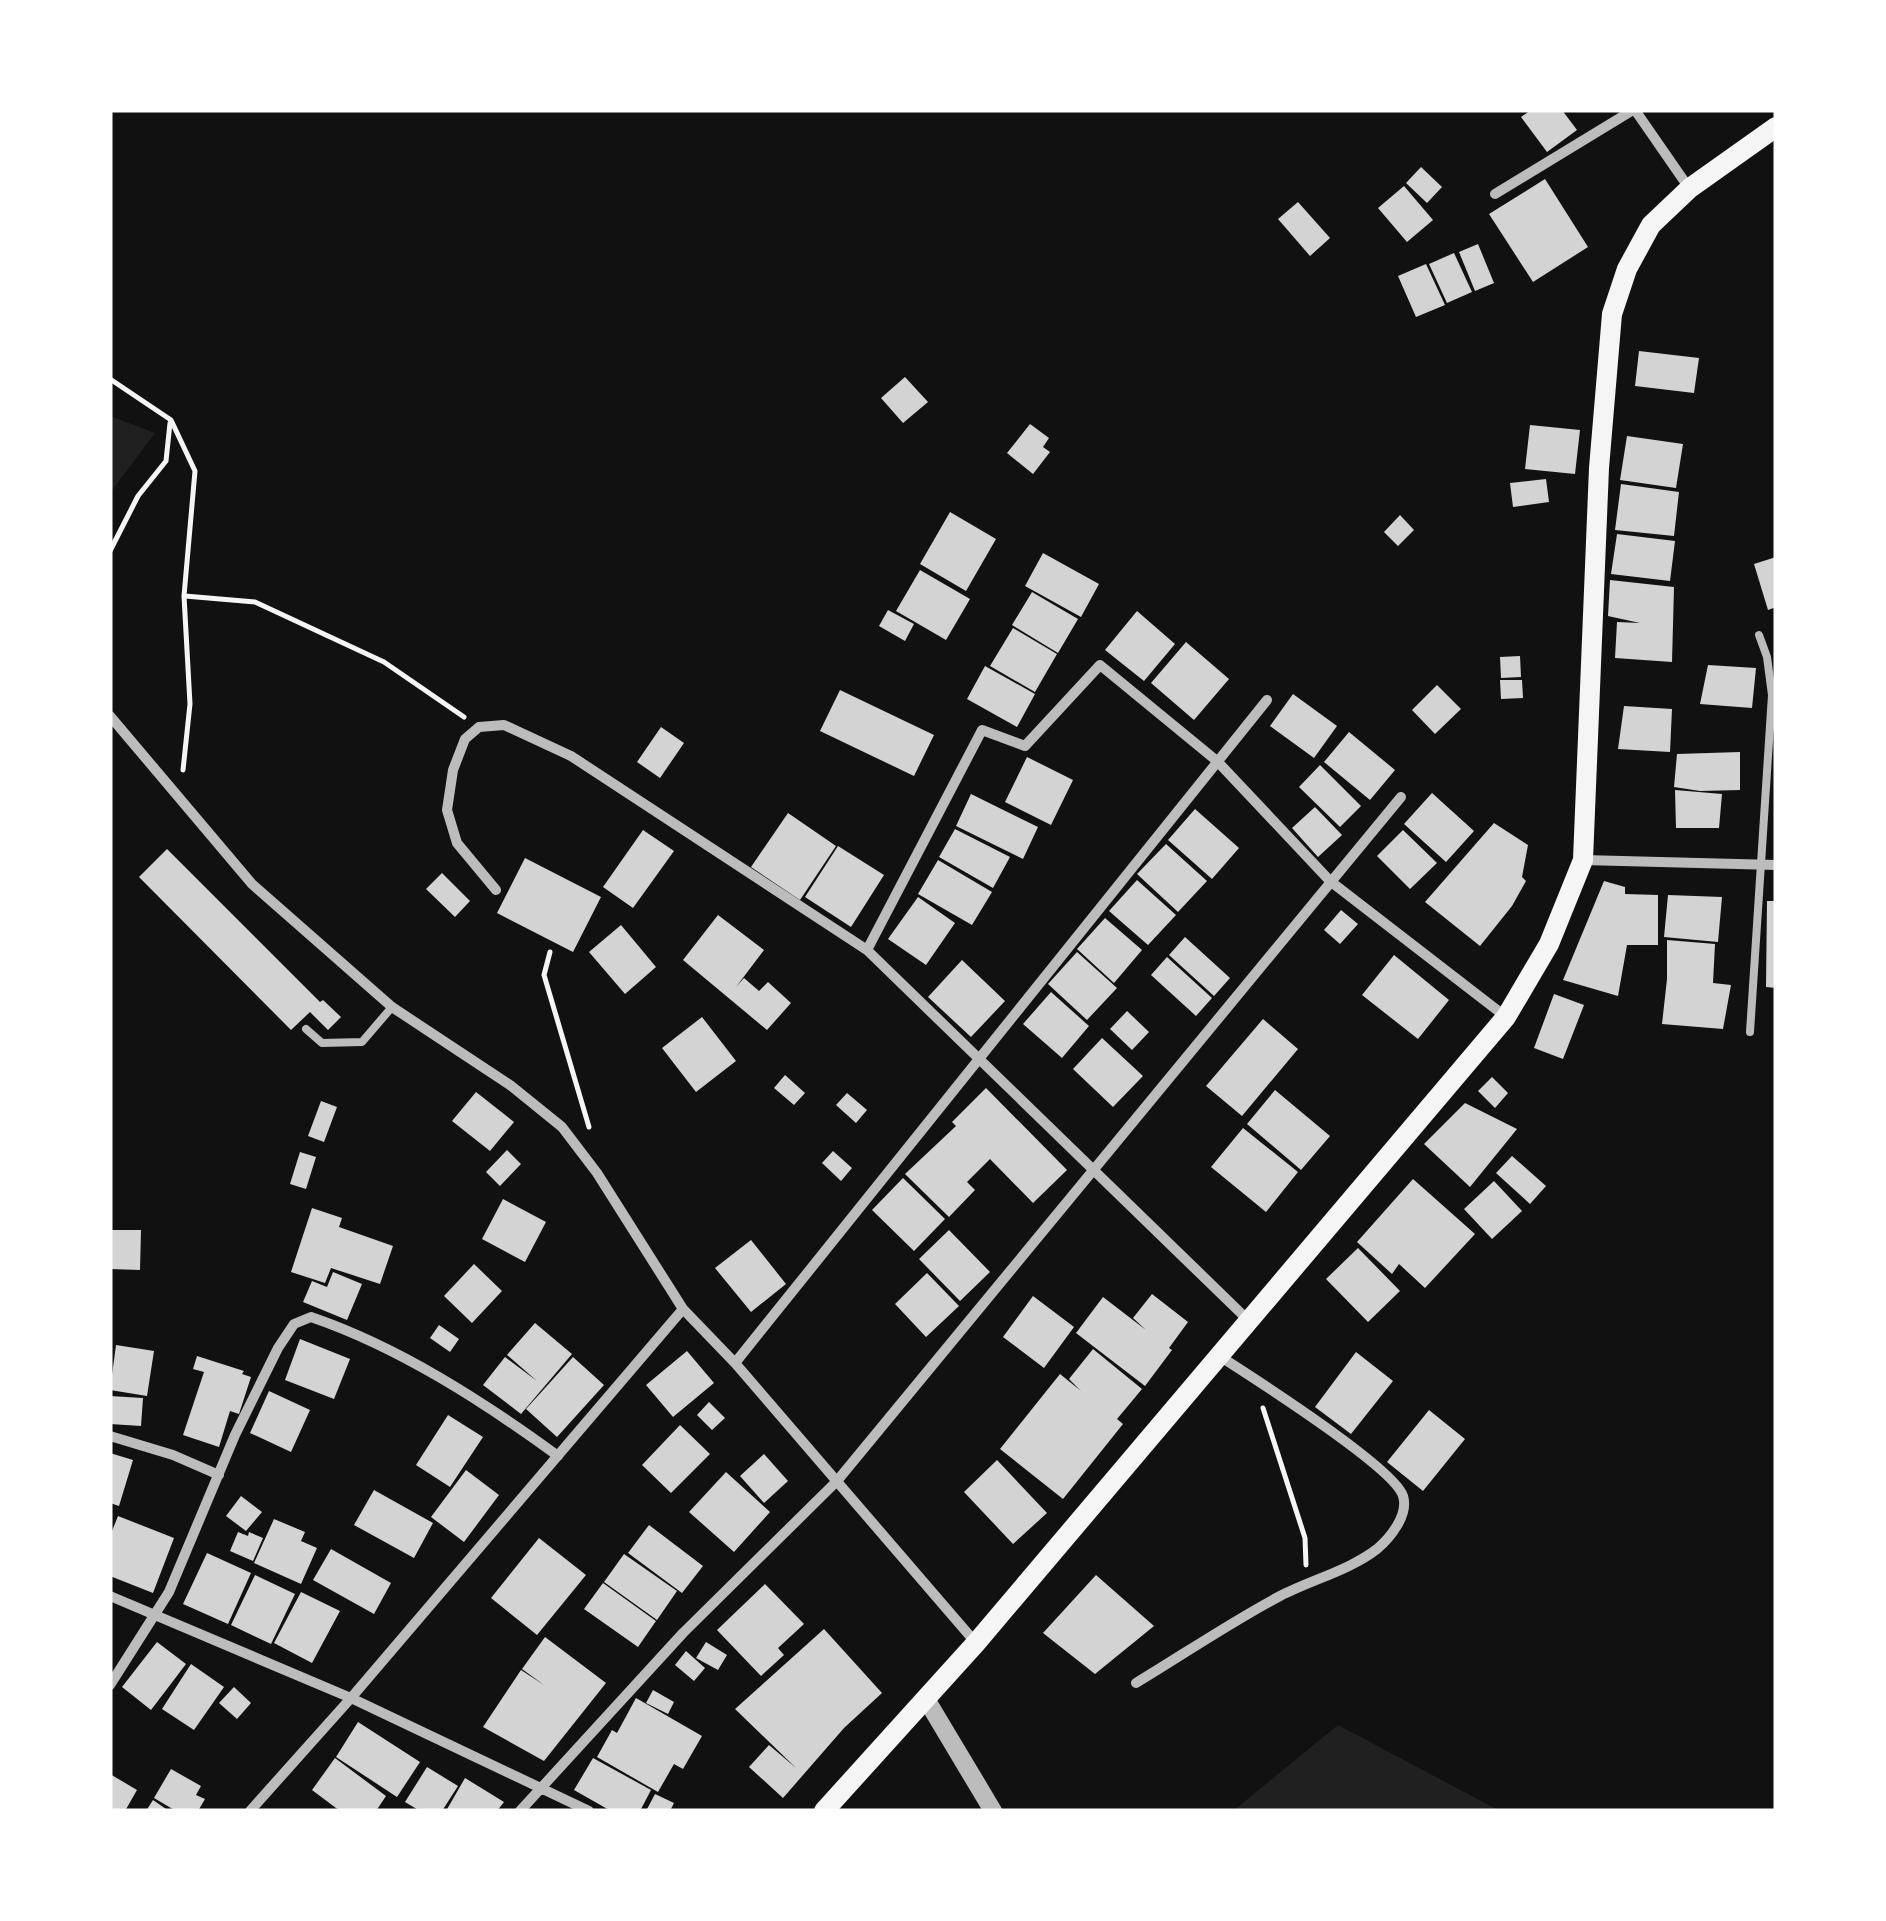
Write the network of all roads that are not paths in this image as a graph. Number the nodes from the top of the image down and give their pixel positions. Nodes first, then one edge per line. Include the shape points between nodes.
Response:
1 (1634, 110) edge
2 (1771, 132) edge
3 (1690, 188) junction
4 (1495, 194) dead end
5 (1759, 635) dead end
6 (1267, 700) dead end
7 (110, 716) edge
8 (1218, 761) junction
9 (1401, 797) dead end
10 (1583, 860) junction
11 (1760, 864) junction
12 (1776, 865) edge
13 (1330, 881) junction
14 (496, 890) dead end
15 (866, 950) junction
16 (392, 1006) junction
17 (1506, 1017) junction
18 (306, 1029) dead end
19 (1750, 1032) dead end
20 (981, 1058) junction
21 (1093, 1172) junction
22 (683, 1309) junction
23 (1250, 1322) junction
24 (1221, 1357) junction
25 (734, 1363) junction
26 (110, 1436) edge
27 (558, 1456) junction
28 (219, 1476) junction
29 (837, 1481) junction
30 (110, 1596) edge
31 (154, 1614) junction
32 (976, 1643) junction
33 (1136, 1684) dead end
34 (110, 1685) edge
35 (351, 1698) junction
36 (926, 1698) junction
37 (542, 1787) junction
38 (250, 1811) edge
39 (520, 1811) edge
40 (589, 1811) edge
41 (824, 1811) edge
42 (992, 1811) edge

1 - 3 street
1 - 4 street
2 - 3 main road
3 - 10 main road via 1650,225 1612,314
5 - 11 lane via 1772,695
6 - 8 street
7 - 16 street via 252,884
8 - 13 street
8 - 15 street via 1100,665 1025,746 982,730
8 - 20 street
9 - 13 street
10 - 11 street
10 - 17 main road via 1549,944
11 - 12 street
11 - 19 lane
13 - 17 street
13 - 21 street
14 - 15 street via 457,843 447,810 464,739 479,727 504,725 572,756
15 - 20 street
16 - 18 lane via 362,1042 322,1043
16 - 22 street via 562,1127
17 - 23 main road
20 - 21 street
20 - 25 street
21 - 23 street
21 - 29 street
22 - 25 street
22 - 27 street
23 - 24 main road
24 - 32 main road
24 - 33 street via 1393,1481 1403,1496 1397,1526 1372,1552 1278,1597
25 - 29 street
26 - 28 street
27 - 28 street via 402,1358 310,1318 294,1324 278,1348
27 - 35 street
28 - 31 street
29 - 32 street
29 - 37 street
30 - 31 street
31 - 34 street
31 - 35 street
32 - 36 main road
35 - 37 street
35 - 38 street
36 - 41 main road
36 - 42 street
37 - 39 street
37 - 40 street

